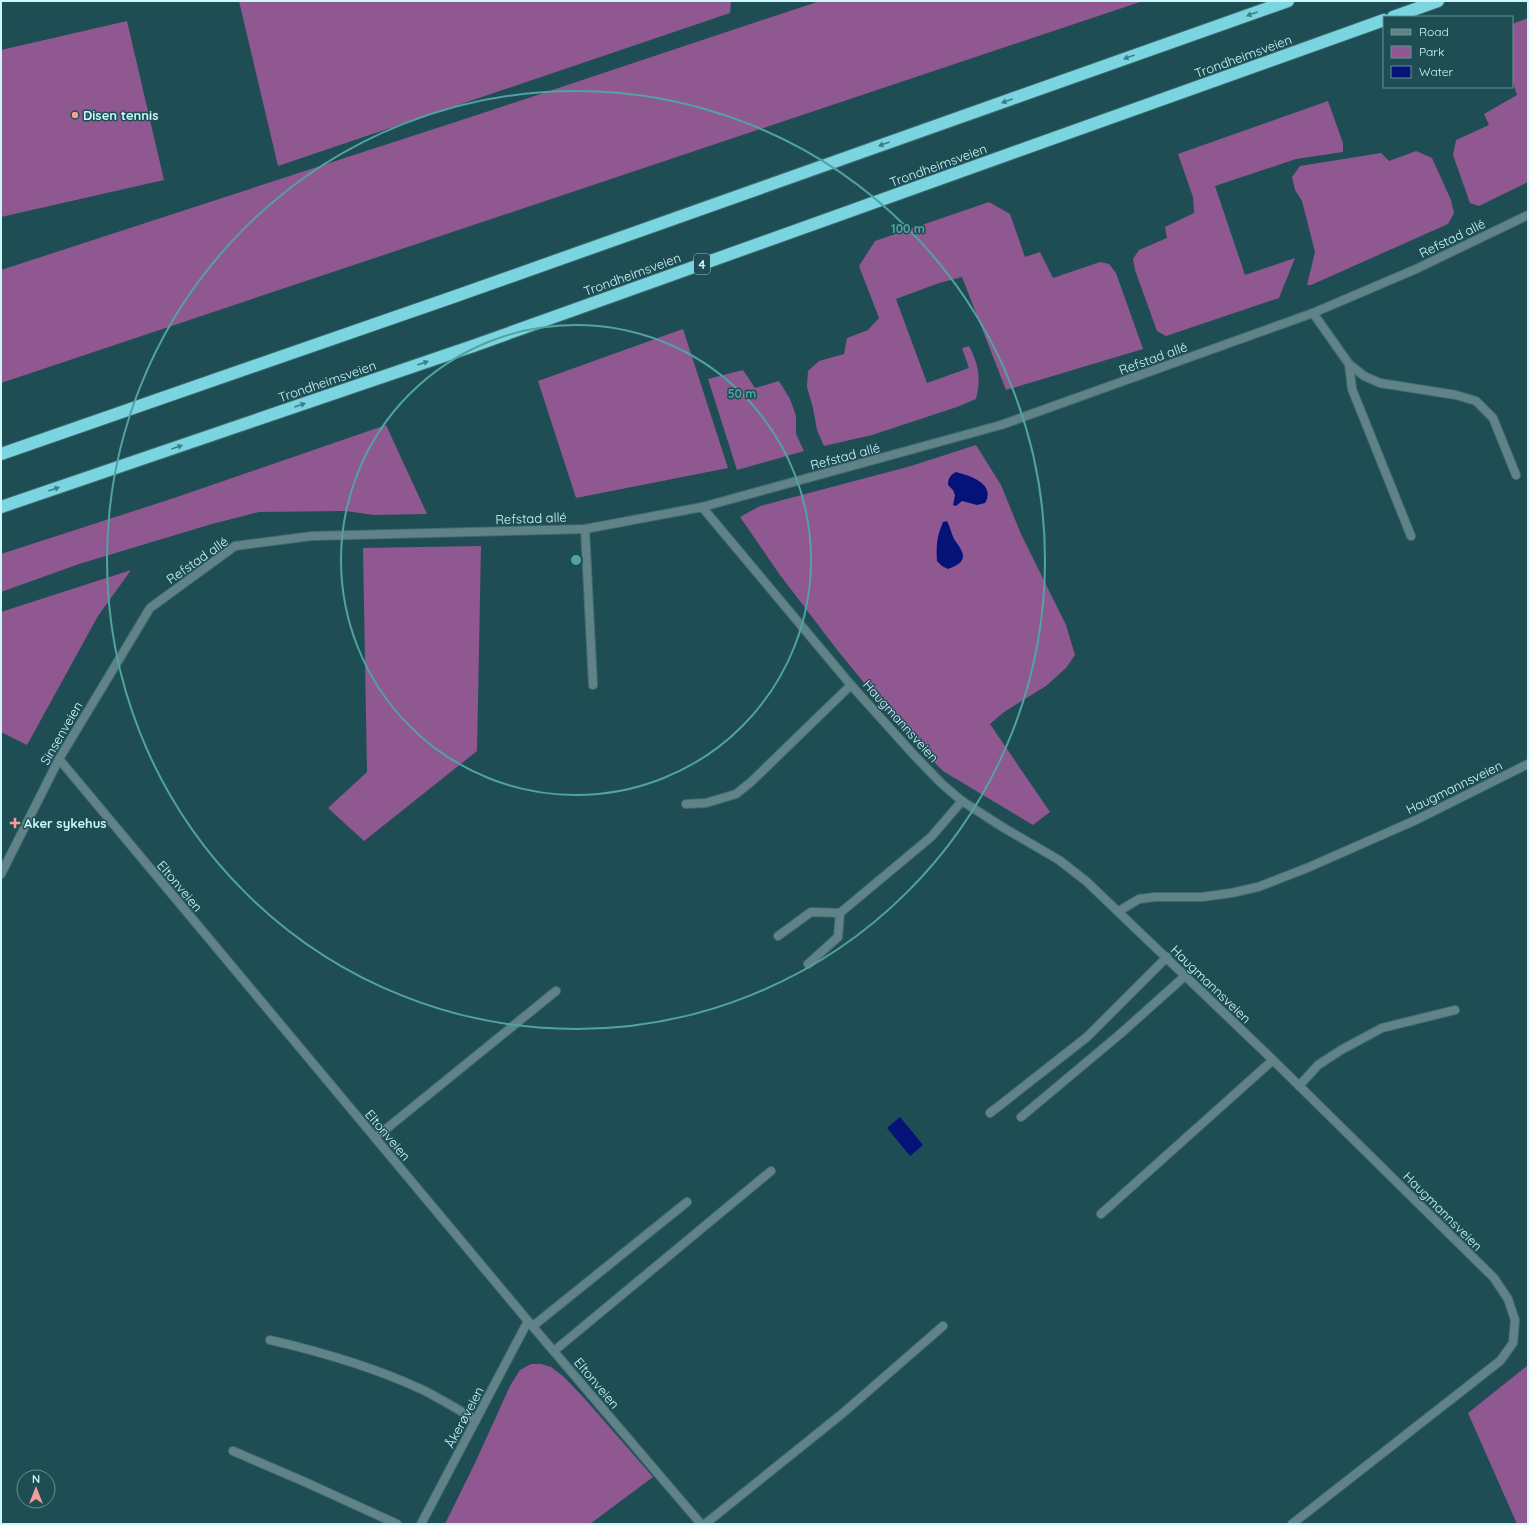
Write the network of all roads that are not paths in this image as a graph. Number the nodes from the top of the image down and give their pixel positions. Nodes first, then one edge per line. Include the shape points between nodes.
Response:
1 (1288, 1) edge
2 (1438, 1) edge
3 (1395, 16) edge
4 (1383, 20) edge
5 (1528, 215) edge
6 (1313, 313) junction
7 (1349, 364) junction
8 (1, 454) edge
9 (1516, 474) dead end
10 (17, 501) junction
11 (1, 507) edge
12 (702, 508) junction
13 (1, 511) edge
14 (585, 529) junction
15 (1411, 536) dead end
16 (150, 608) joint
17 (594, 685) dead end
18 (851, 685) junction
19 (59, 759) junction
20 (1528, 764) edge
21 (962, 801) junction
22 (686, 804) dead end
23 (1, 874) edge
24 (1119, 911) junction
25 (840, 913) junction
26 (778, 936) dead end
27 (1166, 957) junction
28 (808, 964) dead end
29 (1185, 976) junction
30 (556, 991) dead end
31 (1455, 1010) dead end
32 (1273, 1060) junction
33 (1299, 1086) junction
34 (990, 1113) dead end
35 (1021, 1117) dead end
36 (375, 1138) junction
37 (771, 1171) dead end
38 (687, 1202) dead end
39 (1101, 1214) dead end
40 (530, 1324) junction
41 (943, 1326) dead end
42 (270, 1340) dead end
43 (554, 1351) junction
44 (476, 1420) junction
45 (234, 1451) dead end
46 (397, 1524) edge
47 (421, 1524) edge
48 (701, 1524) edge
49 (705, 1524) edge
50 (1292, 1524) edge

1 -> 8 highway via 456,296
2 - 3 highway
10 -> 4 highway, Trondheimsveien / 4 via 472,346
5 - 6 street, Refstad allé via 1416,269
6 - 7 street
6 - 12 street, Refstad allé via 1001,425
7 - 9 street via 1364,376 1380,383 1456,394 1476,401 1493,418
7 - 15 street via 1352,389
10 - 11 highway, Trondheimsveien / 4
10 - 13 street
12 - 14 street, Refstad allé
12 - 18 street, Haugmannsveien
14 - 16 street, Refstad allé via 312,536 234,546
14 - 17 street
16 - 19 street, Sinsenveien
18 - 21 street, Haugmannsveien via 913,754
18 - 22 street via 736,794 706,804
19 - 23 street, Sinsenveien
19 - 36 street, Eltonveien
20 - 24 street, Haugmannsveien via 1416,820 1258,887 1202,896 1155,896 1139,899
21 - 24 street, Haugmannsveien via 1060,860
21 - 25 street via 931,837
24 - 27 street, Haugmannsveien
25 - 26 street via 811,912
25 - 28 street via 838,937
27 - 29 street, Haugmannsveien
27 - 34 street via 1087,1037
29 - 32 street, Haugmannsveien
29 - 35 street
30 - 36 street
31 - 33 street via 1382,1028 1318,1065
32 - 33 street, Haugmannsveien
32 - 39 street
33 - 50 street, Haugmannsveien via 1494,1278 1508,1299 1515,1320 1513,1343 1500,1361
36 - 40 street, Eltonveien
37 - 43 street
38 - 40 street
40 - 43 street, Eltonveien
40 - 44 street, Åkerøveien
41 - 49 street via 843,1413
42 - 44 street via 359,1364 422,1390
43 - 48 street, Eltonveien
44 - 47 street, Åkerøveien
45 - 46 street

